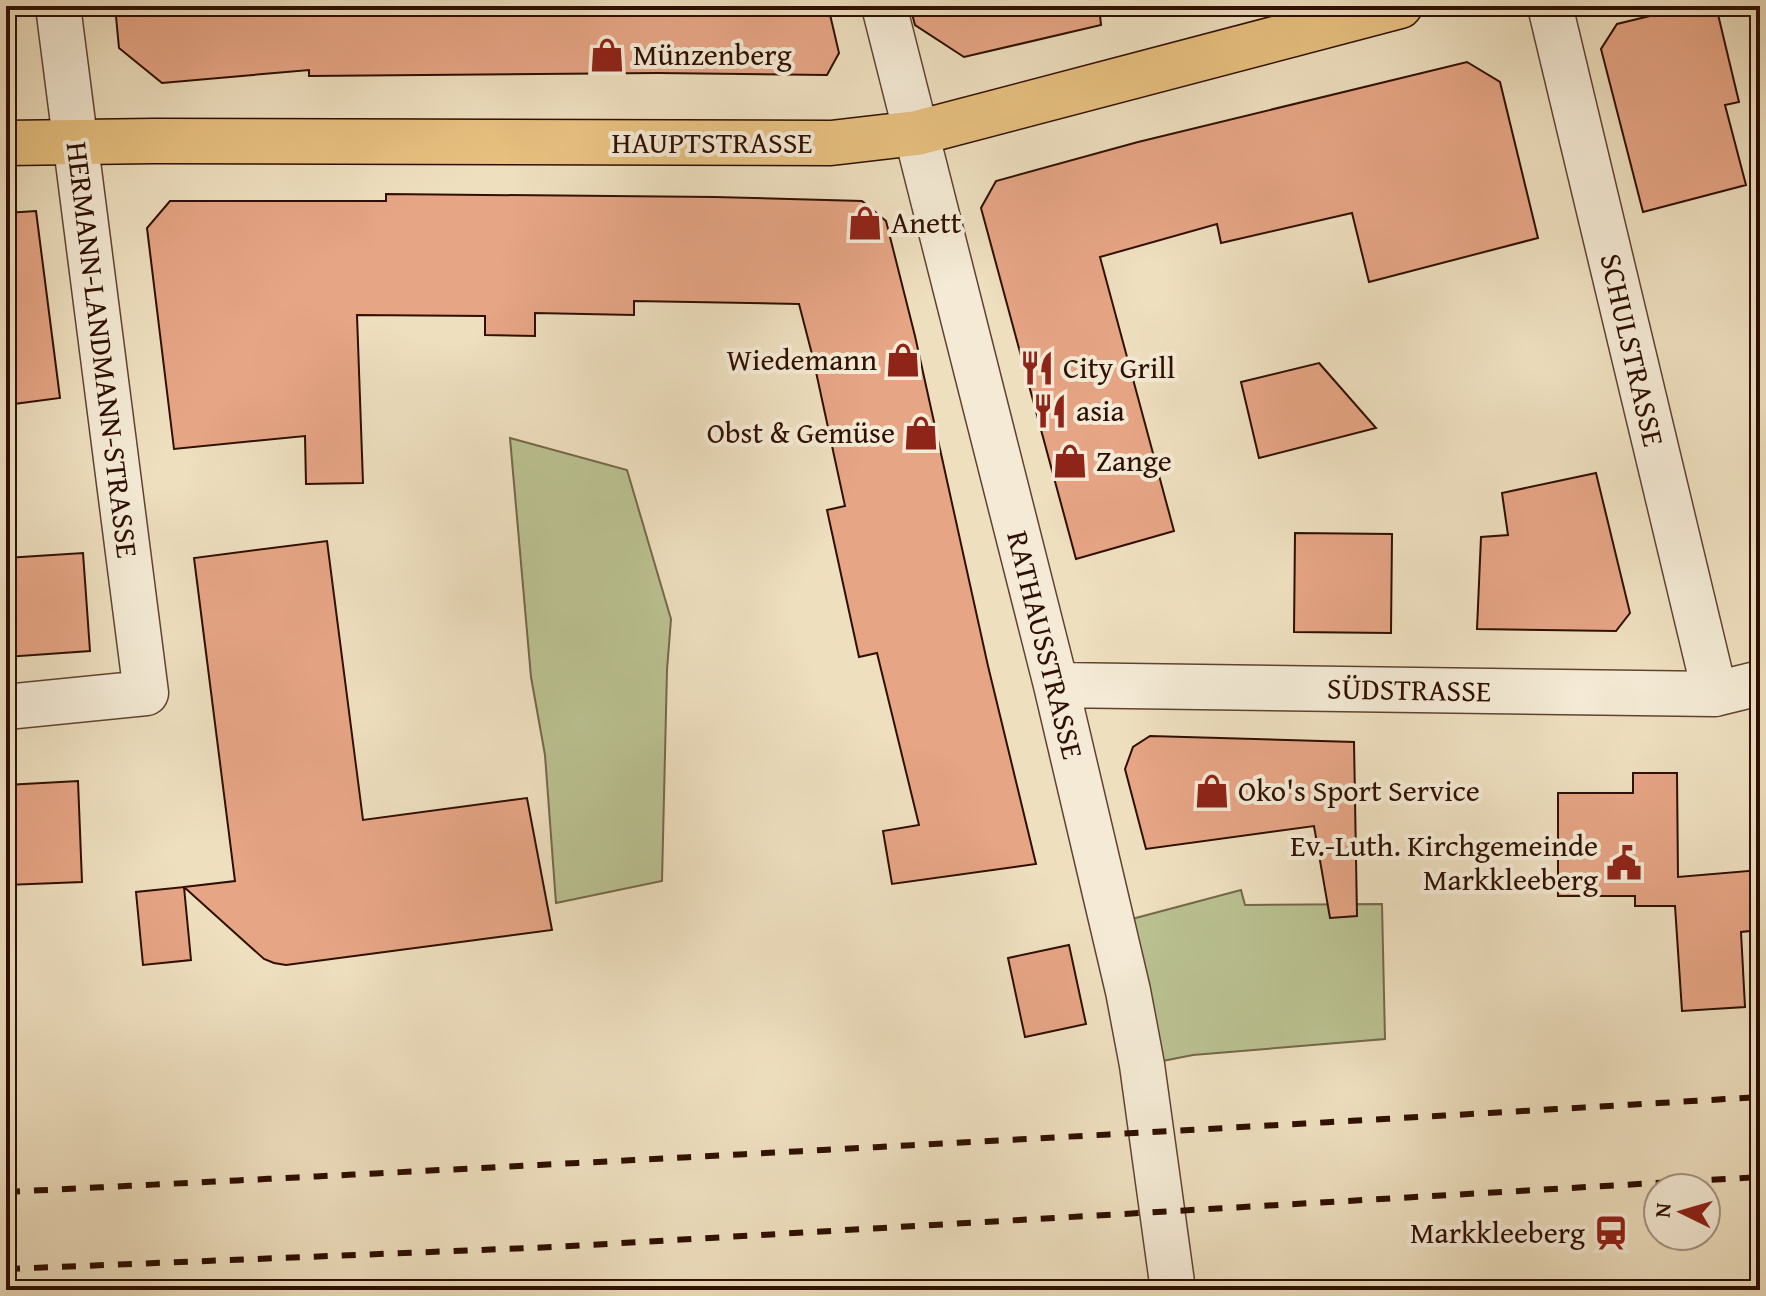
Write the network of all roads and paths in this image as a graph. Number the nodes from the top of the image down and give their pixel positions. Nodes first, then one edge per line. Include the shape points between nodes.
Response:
1 (58, 6) edge
2 (884, 6) edge
3 (1400, 6) edge
4 (1550, 6) edge
5 (917, 133) junction
6 (76, 142) junction
7 (6, 143) edge
8 (1760, 683) edge
9 (1056, 685) junction
10 (1715, 694) junction
11 (6, 707) edge
12 (1173, 1290) edge

1 - 6 street, HERMANN-LANDMANN-STRASSE
2 - 5 street, RATHAUSSTRASSE
3 - 5 main road, HAUPTSTRASSE
4 - 10 street, SCHULSTRASSE
5 - 6 main road, HAUPTSTRASSE via 831,143
5 - 9 street, RATHAUSSTRASSE
6 - 7 main road, HAUPTSTRASSE
6 - 11 street, HERMANN-LANDMANN-STRASSE via 146,693
8 - 10 street, SÜDSTRASSE
9 - 10 street, SÜDSTRASSE
9 - 12 street, RATHAUSSTRASSE via 1128,991

